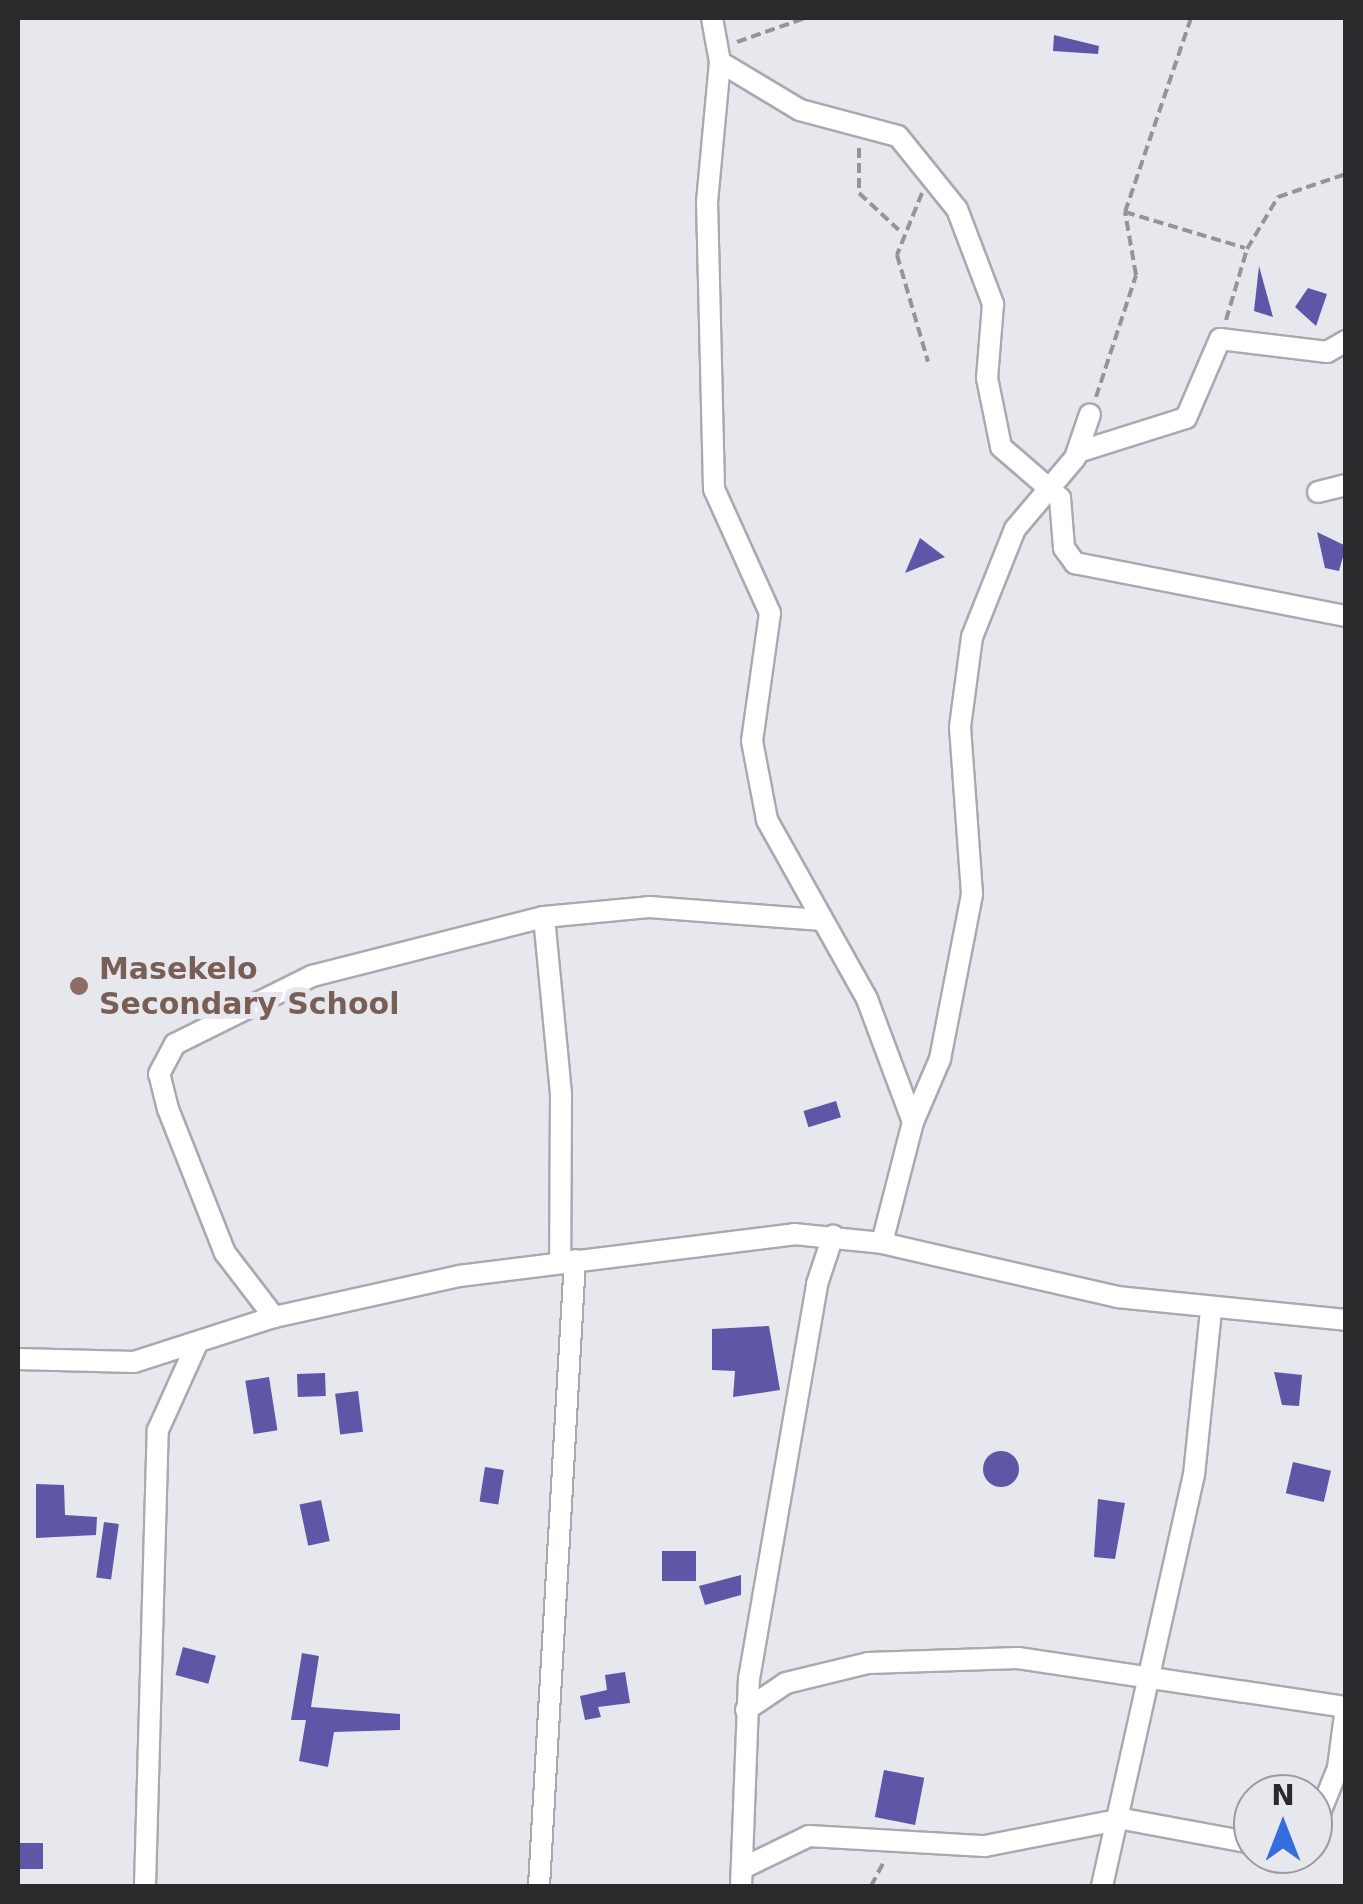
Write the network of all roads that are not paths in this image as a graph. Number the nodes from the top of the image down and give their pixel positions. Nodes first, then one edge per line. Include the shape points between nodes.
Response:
1 (712, 18) edge
2 (719, 55) junction
3 (1346, 341) edge
4 (1090, 414) road end
5 (1078, 452) junction
6 (1046, 483) junction
7 (1346, 485) edge
8 (1318, 492) dead end
9 (1346, 616) edge
10 (544, 917) junction
11 (820, 920) junction
12 (913, 1122) junction
13 (833, 1236) junction
14 (882, 1243) junction
15 (567, 1261) junction
16 (1212, 1311) junction
17 (274, 1317) junction
18 (1346, 1320) edge
19 (196, 1346) junction
20 (18, 1360) edge
21 (1152, 1673) junction
22 (1346, 1707) edge
23 (746, 1710) junction
24 (1333, 1780) edge
25 (1123, 1819) junction
26 (1233, 1839) edge
27 (742, 1877) edge
28 (145, 1886) edge
29 (540, 1886) edge
30 (1102, 1886) edge

1 - 2 street
2 - 6 street via 787,104 898,136 934,177 988,284 987,378 1002,447
2 - 11 street via 707,201 714,489 770,613 752,741 758,788
3 - 5 street via 1327,352 1220,339 1186,418
4 - 5 street
5 - 6 street
6 - 9 street via 1064,506 1064,548 1081,567
6 - 12 street via 1015,530 964,674 972,894 940,1059
7 - 8 street
10 - 11 street via 649,907
10 - 15 street via 560,1078
10 - 17 street via 266,993 166,1056 162,1090 209,1218
11 - 12 street via 884,1035
12 - 14 street
13 - 14 street
13 - 15 street via 738,1237
13 - 23 street via 817,1284
14 - 16 street
15 - 17 street
15 - 29 street
16 - 18 street
16 - 21 street via 1194,1475
17 - 19 street
19 - 20 street via 107,1365
19 - 28 street via 158,1430
21 - 22 street
21 - 23 street via 1018,1658 868,1663 786,1683
21 - 25 street
22 - 24 street
23 - 27 street
25 - 26 street
25 - 27 street via 984,1846 809,1836
25 - 30 street

